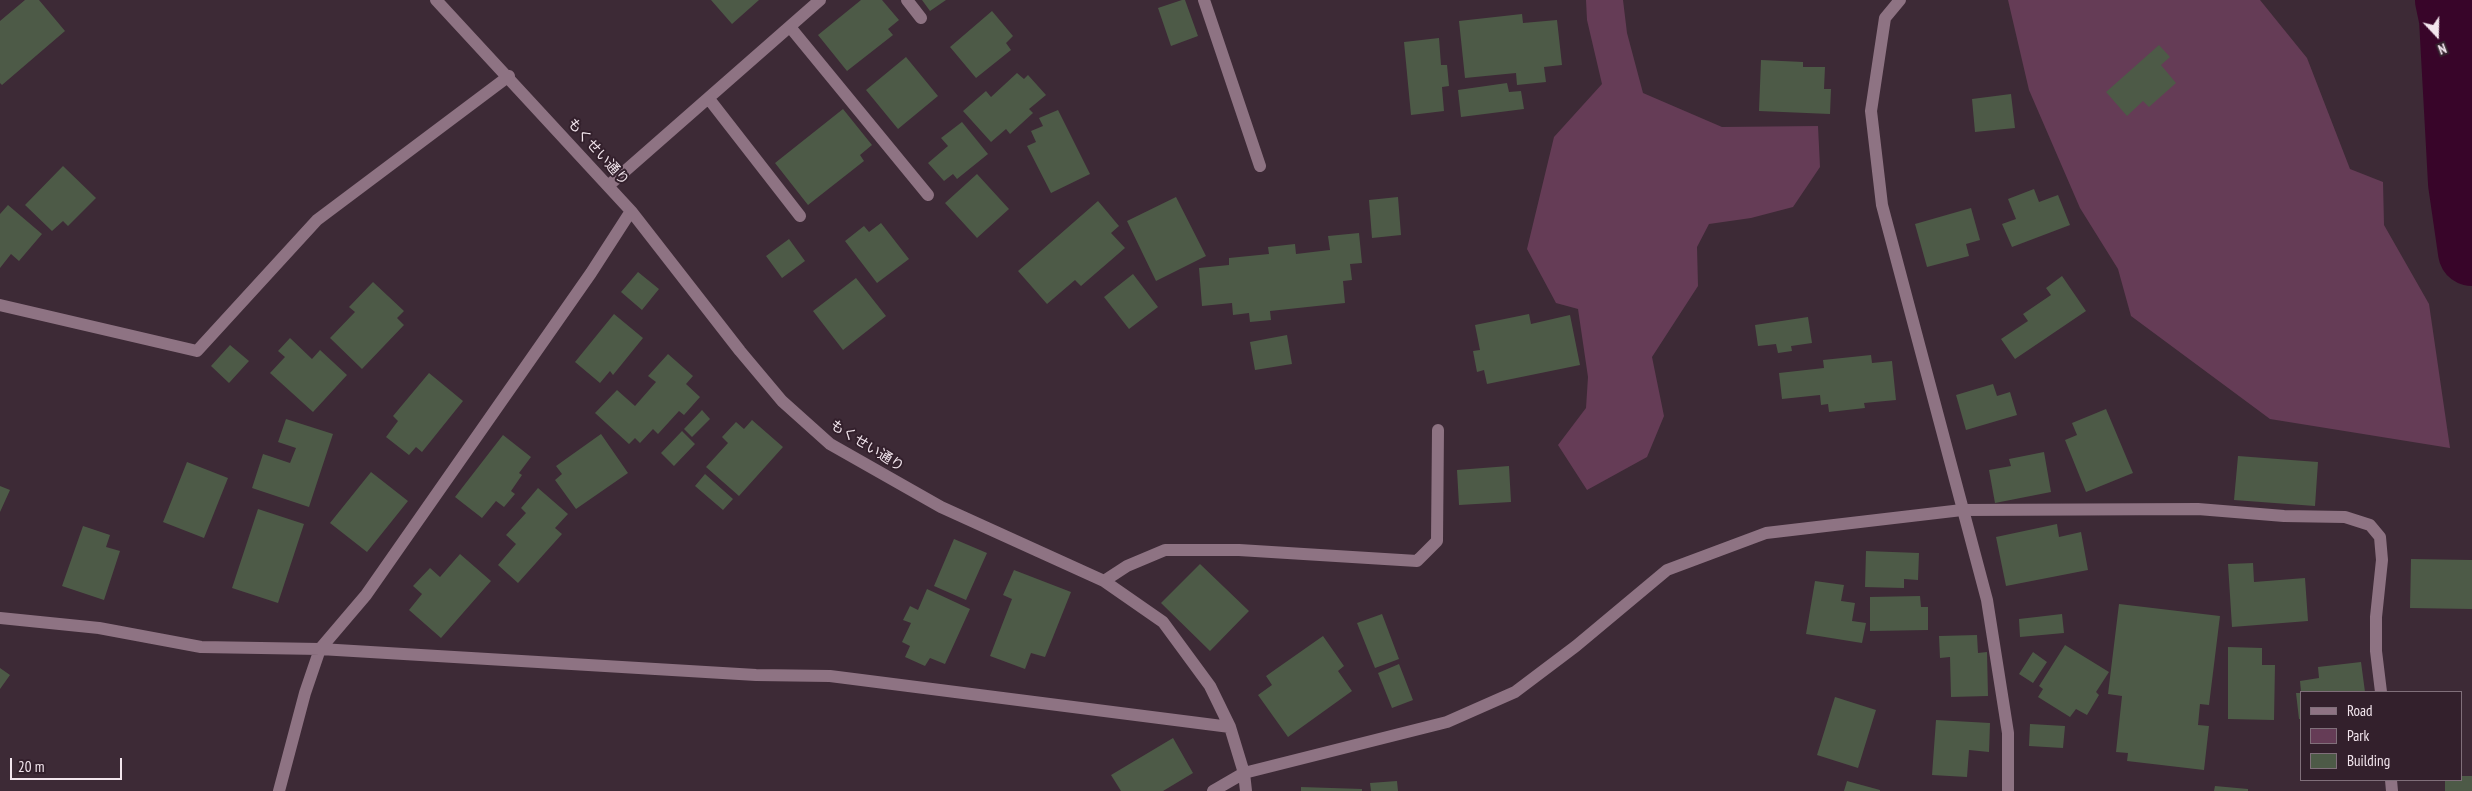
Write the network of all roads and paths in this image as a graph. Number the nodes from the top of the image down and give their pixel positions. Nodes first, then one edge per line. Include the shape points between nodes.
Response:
1 (436, 0) edge
2 (820, 0) edge
3 (907, 0) edge
4 (1204, 0) edge
5 (1900, 0) edge
6 (921, 18) dead end
7 (790, 28) junction
8 (509, 76) junction
9 (709, 99) junction
10 (1260, 166) dead end
11 (608, 186) junction
12 (928, 195) dead end
13 (631, 211) junction
14 (800, 216) dead end
15 (0, 305) edge
16 (1438, 430) dead end
17 (1962, 510) junction
18 (1104, 581) junction
19 (0, 618) edge
20 (320, 649) junction
21 (2381, 691) edge
22 (1230, 728) junction
23 (1244, 773) junction
24 (279, 791) edge
25 (1213, 791) edge
26 (1246, 791) edge
27 (2008, 791) edge

1 - 8 street, もくせい通り
2 - 7 street
3 - 6 street
4 - 10 street
5 - 17 street via 1884,18 1871,111 1882,205
7 - 9 street
7 - 12 street
8 - 11 street, もくせい通り
8 - 15 street via 317,220 197,351
9 - 11 street
9 - 14 street
11 - 13 street, もくせい通り
13 - 18 street, もくせい通り via 782,401 830,444 942,507
13 - 20 street via 366,595
16 - 18 street via 1437,541 1417,561 1239,550 1165,550 1127,566
17 - 21 street via 2198,509 2345,517 2370,524 2380,537 2382,560 2376,617
17 - 23 street via 1766,534 1676,566 1515,692 1447,722
17 - 27 street via 1987,600 2008,733
18 - 22 street, もくせい通り via 1162,622 1210,686
19 - 20 street via 99,628 201,648
20 - 22 street via 746,675 830,676
20 - 24 street
22 - 23 street, もくせい通り
23 - 25 street
23 - 26 street, もくせい通り

